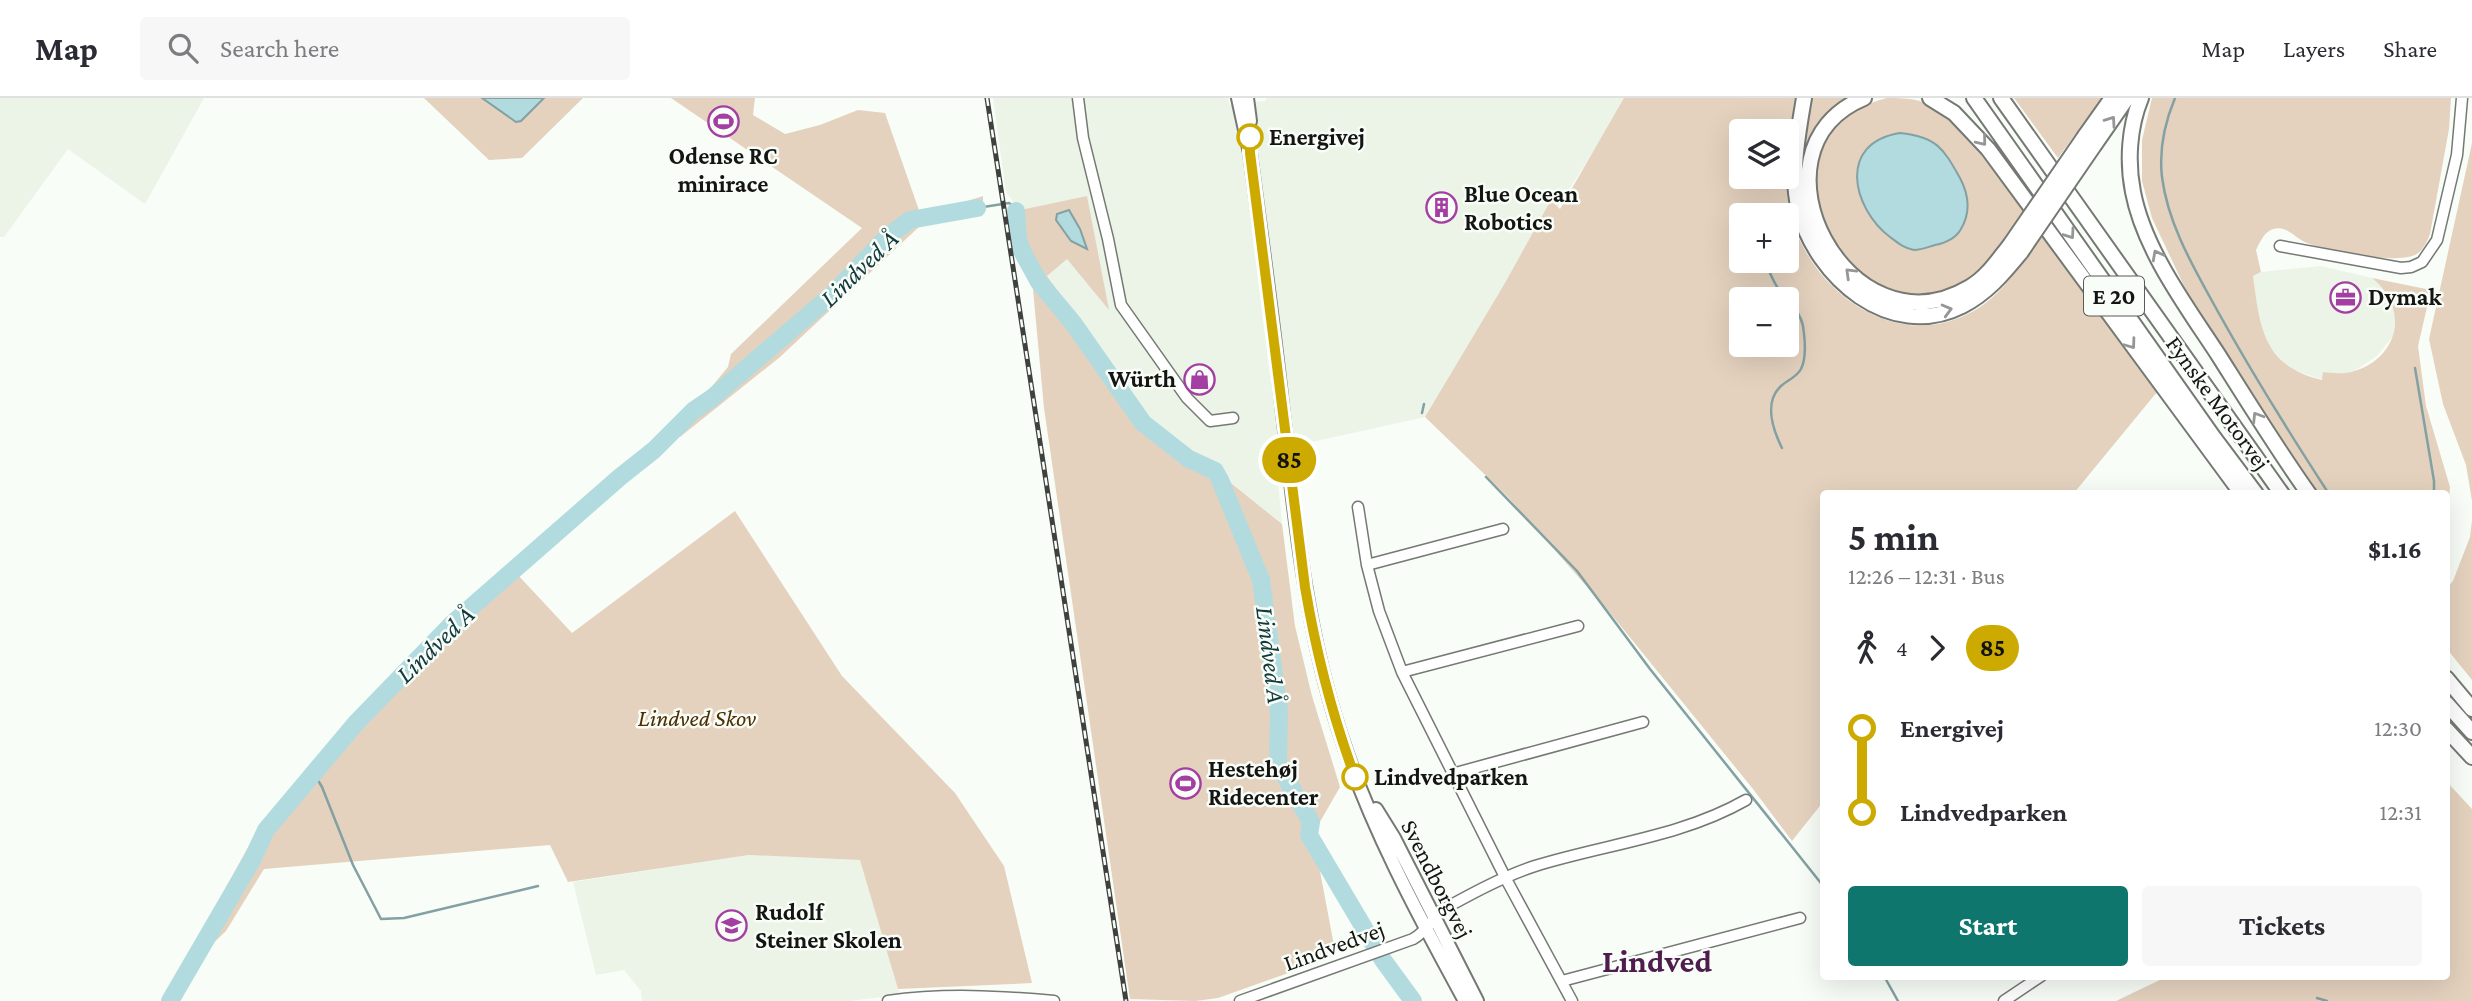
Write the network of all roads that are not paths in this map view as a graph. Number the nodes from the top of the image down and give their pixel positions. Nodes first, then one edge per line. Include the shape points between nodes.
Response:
1 (1078, 98) edge
2 (1238, 98) edge
3 (1247, 98) edge
4 (1804, 98) edge
5 (1864, 98) edge
6 (1930, 98) edge
7 (1974, 98) edge
8 (2001, 98) edge
9 (2112, 98) edge
10 (2127, 98) edge
11 (2141, 98) edge
12 (2462, 98) edge
13 (2090, 140) junction
14 (1250, 153) junction
15 (2280, 246) dead end
16 (2015, 248) junction
17 (1233, 418) dead end
18 (2239, 490) edge
19 (2253, 490) edge
20 (2279, 490) edge
21 (2306, 490) edge
22 (1358, 507) dead end
23 (1503, 529) dead end
24 (1367, 565) junction
25 (1578, 626) dead end
26 (1402, 672) junction
27 (2450, 683) edge
28 (2450, 707) edge
29 (2472, 709) edge
30 (1643, 722) dead end
31 (2472, 732) edge
32 (2450, 733) edge
33 (2472, 757) edge
34 (1452, 774) junction
35 (1746, 800) dead end
36 (1506, 879) junction
37 (1800, 918) dead end
38 (1430, 923) junction
39 (2035, 980) edge
40 (1562, 981) junction
41 (888, 1001) edge
42 (1054, 1001) edge
43 (1240, 1001) edge
44 (1465, 1001) edge
45 (1477, 1001) edge
46 (1572, 1001) edge
47 (2004, 1001) edge

1 - 17 street via 1121,305 1187,398 1210,421
2 - 14 main road, Svendborgvej
3 - 14 main road, Svendborgvej
4 -> 16 highway via 1797,146 1799,208 1808,238 1824,264 1863,299 1911,315 1959,307 2000,279
16 -> 5 highway via 1972,286 1933,301 1896,300 1874,292 1851,275 1817,229 1809,176 1814,149 1825,128 1838,112
6 -> 18 highway via 1954,113 1988,149
7 -> 19 highway, Fynske Motorvej / E 20
8 - 20 highway, Fynske Motorvej / E 20
9 - 13 highway
13 -> 10 highway
21 -> 11 highway via 2178,294 2146,235 2133,194 2130,165
12 - 15 street via 2457,155 2438,240 2422,262 2401,268
13 - 16 highway, bridge
14 - 38 main road, Svendborgvej via 1313,638 1356,779 1394,838
22 - 24 street
23 - 24 street
24 - 26 street
25 - 26 street
26 - 34 street
27 - 29 highway
28 - 31 highway
30 - 34 street
32 - 33 highway
34 - 36 street
35 - 36 street via 1685,828 1533,867
36 - 38 street via 1446,908
36 - 40 street
37 - 40 street
38 - 43 street, Lindvedvej via 1413,939
38 - 44 main road, Svendborgvej
38 - 45 main road, Svendborgvej
39 - 47 street
40 - 46 street
41 - 42 street via 1004,996

